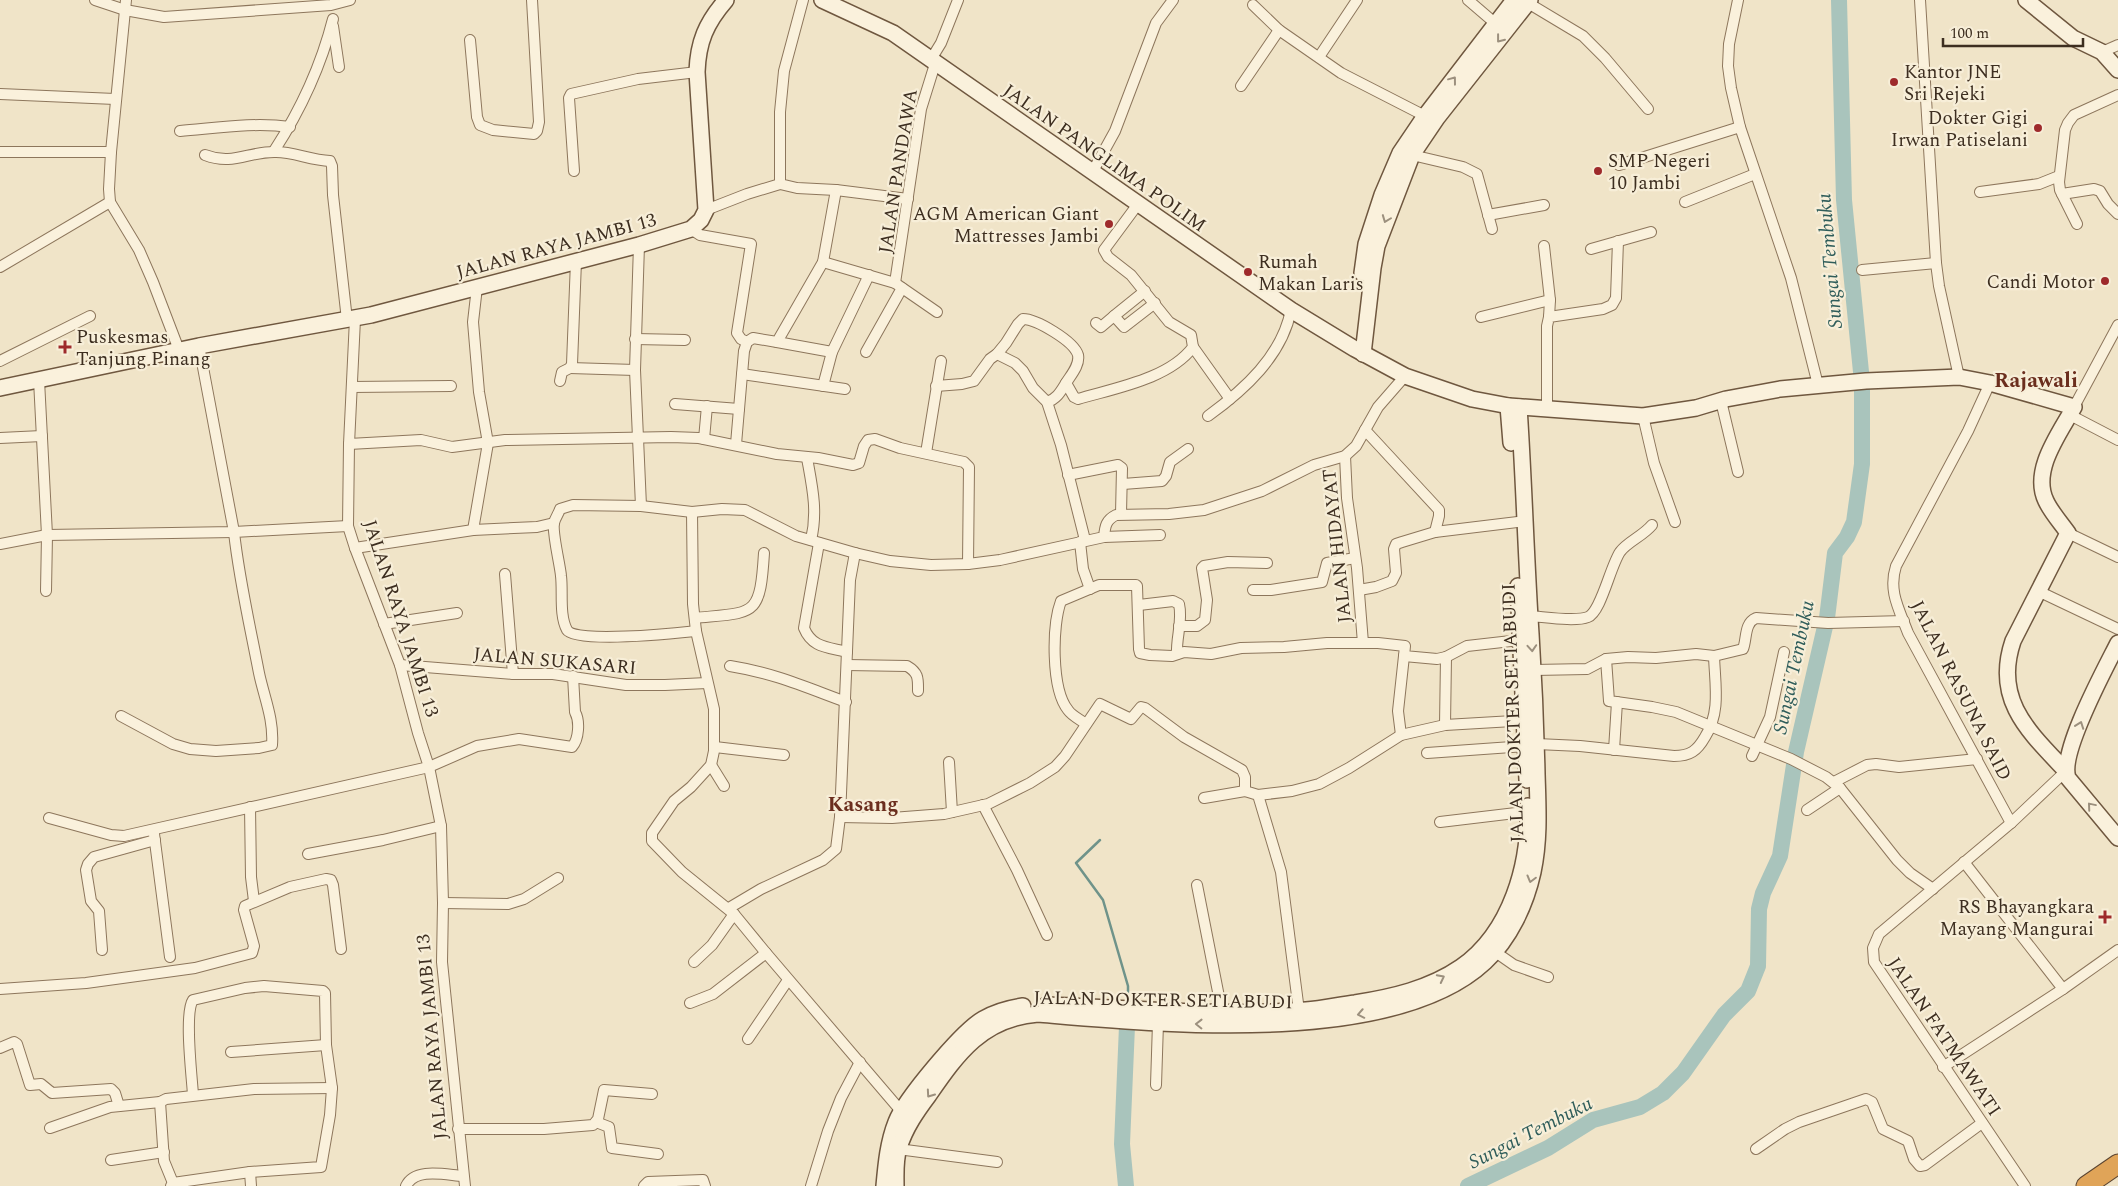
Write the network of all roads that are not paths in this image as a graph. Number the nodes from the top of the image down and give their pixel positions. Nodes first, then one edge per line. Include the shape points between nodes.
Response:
1 (95, 0) edge
2 (350, 0) edge
3 (532, 0) edge
4 (726, 0) edge
5 (803, 0) edge
6 (822, 0) edge
7 (958, 0) edge
8 (1173, 0) edge
9 (1357, 0) edge
10 (1468, 0) edge
11 (1738, 0) edge
12 (1920, 0) edge
13 (1524, 1) edge
14 (2032, 2) edge
15 (125, 5) edge
16 (331, 5) junction
17 (1253, 5) dead end
18 (332, 19) junction
19 (1496, 24) junction
20 (1279, 30) junction
21 (470, 40) dead end
22 (2118, 45) edge
23 (2102, 52) junction
24 (1319, 57) junction
25 (933, 63) junction
26 (339, 67) dead end
27 (2118, 70) edge
28 (697, 72) junction
29 (1241, 86) dead end
30 (0, 94) edge
31 (2118, 95) edge
32 (115, 99) junction
33 (1648, 109) dead end
34 (1426, 116) junction
35 (290, 127) junction
36 (1740, 127) junction
37 (180, 131) dead end
38 (0, 152) edge
39 (111, 152) junction
40 (274, 152) junction
41 (205, 155) dead end
42 (1412, 156) junction
43 (1619, 165) dead end
44 (574, 171) dead end
45 (1093, 171) junction
46 (1755, 174) junction
47 (2059, 176) junction
48 (780, 184) junction
49 (836, 190) junction
50 (1980, 192) dead end
51 (2062, 194) junction
52 (1388, 196) junction
53 (908, 199) junction
54 (110, 202) junction
55 (1685, 202) dead end
56 (1138, 204) junction
57 (1544, 205) dead end
58 (706, 210) junction
59 (2118, 214) edge
60 (1488, 215) junction
61 (2077, 224) dead end
62 (691, 228) junction
63 (1492, 229) dead end
64 (1651, 232) dead end
65 (1618, 241) junction
66 (639, 245) junction
67 (1544, 246) dead end
68 (1591, 249) dead end
69 (576, 261) junction
70 (823, 262) junction
71 (1936, 263) junction
72 (0, 267) edge
73 (1862, 270) dead end
74 (869, 275) junction
75 (898, 286) junction
76 (477, 287) junction
77 (1145, 291) junction
78 (1550, 300) junction
79 (1155, 303) junction
80 (1291, 310) junction
81 (937, 312) dead end
82 (90, 316) dead end
83 (1114, 316) junction
84 (1481, 316) dead end
85 (1549, 317) junction
86 (351, 319) junction
87 (1096, 324) dead end
88 (2116, 330) edge
89 (635, 340) junction
90 (685, 340) dead end
91 (747, 342) junction
92 (777, 342) junction
93 (199, 346) junction
94 (1193, 347) junction
95 (179, 350) junction
96 (832, 352) junction
97 (866, 352) dead end
98 (1359, 352) junction
99 (997, 354) junction
100 (0, 361) edge
101 (941, 361) dead end
102 (570, 368) junction
103 (635, 370) junction
104 (742, 374) junction
105 (1405, 376) junction
106 (1958, 377) junction
107 (39, 380) junction
108 (560, 381) dead end
109 (1066, 383) junction
110 (1990, 383) junction
111 (1818, 385) junction
112 (451, 386) dead end
113 (823, 386) junction
114 (936, 386) junction
115 (352, 387) junction
116 (0, 388) edge
117 (845, 390) dead end
118 (1230, 399) junction
119 (1721, 400) junction
120 (1047, 402) junction
121 (675, 404) dead end
122 (706, 406) junction
123 (1513, 406) junction
124 (1547, 408) junction
125 (739, 410) junction
126 (2072, 411) junction
127 (1208, 416) dead end
128 (1643, 416) junction
129 (1365, 430) junction
130 (42, 436) junction
131 (0, 438) edge
132 (639, 438) junction
133 (704, 439) junction
134 (2118, 440) edge
135 (488, 443) junction
136 (350, 444) junction
137 (736, 444) junction
138 (1188, 449) dead end
139 (926, 453) junction
140 (1345, 456) junction
141 (807, 458) junction
142 (1738, 472) dead end
143 (1068, 476) junction
144 (1123, 484) junction
145 (641, 506) junction
146 (692, 512) junction
147 (1121, 514) junction
148 (1521, 521) junction
149 (1675, 522) dead end
150 (554, 523) junction
151 (1652, 525) dead end
152 (348, 526) junction
153 (473, 530) junction
154 (234, 532) junction
155 (1435, 532) junction
156 (2068, 533) junction
157 (47, 535) junction
158 (1160, 535) dead end
159 (1104, 537) junction
160 (815, 541) junction
161 (1082, 541) junction
162 (0, 544) edge
163 (355, 548) junction
164 (764, 553) dead end
165 (855, 553) junction
166 (2118, 556) edge
167 (1356, 558) junction
168 (1268, 563) dead end
169 (968, 564) junction
170 (505, 574) dead end
171 (1090, 589) junction
172 (1253, 590) dead end
173 (1359, 590) junction
174 (46, 591) dead end
175 (2038, 591) junction
176 (1139, 605) junction
177 (456, 613) dead end
178 (1530, 616) junction
179 (695, 618) junction
180 (1904, 621) junction
181 (384, 624) junction
182 (1179, 626) junction
183 (2118, 629) edge
184 (696, 631) junction
185 (1520, 640) junction
186 (1363, 643) junction
187 (2118, 643) edge
188 (847, 652) junction
189 (1784, 652) dead end
190 (1177, 654) junction
191 (1404, 656) junction
192 (1714, 656) junction
193 (1446, 657) junction
194 (1606, 659) junction
195 (400, 665) junction
196 (847, 665) junction
197 (730, 666) dead end
198 (1534, 670) junction
199 (513, 674) junction
200 (573, 676) junction
201 (707, 683) junction
202 (918, 691) dead end
203 (846, 702) junction
204 (1617, 702) junction
205 (121, 716) dead end
206 (1530, 720) junction
207 (1086, 724) junction
208 (1445, 725) junction
209 (1712, 726) junction
210 (1400, 735) junction
211 (1531, 745) junction
212 (1758, 746) junction
213 (714, 747) junction
214 (1614, 750) junction
215 (1427, 753) dead end
216 (784, 755) dead end
217 (1752, 756) dead end
218 (1977, 759) junction
219 (949, 762) dead end
220 (711, 764) junction
221 (429, 767) junction
222 (2066, 772) junction
223 (1837, 785) junction
224 (724, 786) dead end
225 (1245, 791) junction
226 (1258, 795) junction
227 (1204, 798) dead end
228 (983, 805) junction
229 (250, 807) junction
230 (1807, 810) dead end
231 (1533, 811) junction
232 (952, 812) junction
233 (840, 817) junction
234 (49, 818) dead end
235 (1440, 822) dead end
236 (2011, 823) junction
237 (441, 826) junction
238 (154, 829) junction
239 (2118, 838) edge
240 (155, 840) junction
241 (308, 854) dead end
242 (1964, 862) junction
243 (558, 878) dead end
244 (1197, 885) dead end
245 (1933, 889) junction
246 (254, 901) junction
247 (443, 903) junction
248 (732, 911) junction
249 (1047, 935) dead end
250 (341, 948) dead end
251 (1490, 948) junction
252 (102, 950) dead end
253 (2118, 950) edge
254 (766, 953) junction
255 (170, 957) dead end
256 (694, 962) dead end
257 (1548, 976) dead end
258 (788, 980) junction
259 (0, 989) edge
260 (2063, 989) junction
261 (690, 1003) dead end
262 (1299, 1011) junction
263 (1222, 1012) junction
264 (1128, 1014) junction
265 (1158, 1023) junction
266 (748, 1039) dead end
267 (326, 1045) junction
268 (0, 1048) edge
269 (232, 1052) dead end
270 (860, 1062) junction
271 (1943, 1067) junction
272 (1156, 1085) dead end
273 (332, 1088) junction
274 (652, 1094) dead end
275 (193, 1095) junction
276 (160, 1102) junction
277 (119, 1106) junction
278 (906, 1115) junction
279 (596, 1122) junction
280 (1982, 1123) junction
281 (50, 1128) dead end
282 (458, 1129) junction
283 (898, 1149) junction
284 (1756, 1149) dead end
285 (164, 1152) junction
286 (658, 1154) dead end
287 (111, 1160) dead end
288 (997, 1162) dead end
289 (2118, 1164) edge
290 (250, 1172) junction
291 (464, 1181) edge
292 (2096, 1183) edge
293 (172, 1185) edge
294 (251, 1186) edge
295 (406, 1186) edge
296 (644, 1186) edge
297 (705, 1186) edge
298 (811, 1186) edge
299 (884, 1186) edge
300 (896, 1186) edge
301 (2025, 1186) edge

1 - 15 street
2 - 16 street
3 - 21 street via 539,122 534,134 494,130 480,125
4 - 28 street via 705,29 698,51
5 - 48 street via 784,71 780,112
6 - 25 street, JALAN PANGLIMA POLIM via 892,33
7 - 25 street, JALAN PANDAWA
8 - 45 street via 1156,23 1115,131
9 - 24 street
10 - 19 street
11 - 36 street via 1732,22 1728,66
12 - 71 street
13 - 19 street
13 - 33 street via 1583,36
13 -> 42 street
14 - 23 street via 2073,38
15 - 16 street via 164,17
15 - 32 street
16 - 18 street
17 - 20 street
18 - 26 street
18 - 35 street via 320,61
34 -> 19 street
20 - 24 street
20 - 29 street
22 - 23 street
23 - 27 street
24 - 34 street via 1341,72
25 - 45 street, JALAN PANGLIMA POLIM
25 - 53 street, JALAN PANDAWA via 921,109
28 - 44 street via 638,79 571,94
28 - 58 street
30 - 32 street
31 - 47 street via 2074,115 2065,130
32 - 39 street
34 - 52 street via 1400,153
35 - 37 street via 255,125
35 - 40 street
36 - 43 street
36 - 46 street
38 - 39 street
39 - 54 street
40 - 41 street via 226,161
40 - 86 street via 330,161
42 - 52 street
42 - 60 street via 1477,174
45 - 56 street, JALAN PANGLIMA POLIM
46 - 55 street
46 - 111 street via 1781,244
47 - 50 street via 2039,184
47 - 51 street
48 - 49 street
48 - 58 street
49 - 53 street
49 - 70 street
51 - 59 street via 2100,191
51 - 61 street
52 - 98 street via 1366,244 1368,268
53 - 75 street, JALAN PANDAWA
54 - 72 street
54 - 95 street via 154,282
56 - 77 street via 1104,250
56 - 80 street, JALAN PANGLIMA POLIM
57 - 60 street
58 - 62 street
60 - 63 street
62 - 66 street, JALAN RAYA JAMBI 13
62 - 91 street via 700,235 750,244 737,333
64 - 65 street
65 - 68 street
65 - 85 street via 1616,298 1612,306
66 - 69 street, JALAN RAYA JAMBI 13
66 - 89 street
67 - 78 street
69 - 76 street, JALAN RAYA JAMBI 13
69 - 102 street
70 - 74 street
70 - 92 street
71 - 73 street
71 - 106 street
74 - 75 street
74 - 96 street
75 - 81 street
75 - 97 street
76 - 86 street, JALAN RAYA JAMBI 13
76 - 135 street via 473,322 479,392
77 - 79 street
77 - 83 street
78 - 84 street
78 - 85 street
79 - 83 street via 1124,327
79 - 94 street via 1169,322 1191,335
80 - 98 street, JALAN PANGLIMA POLIM
80 - 118 street via 1282,338 1270,357
82 - 100 street
83 - 87 street via 1102,328
85 - 124 street
86 - 93 street
86 - 115 street, JALAN RAYA JAMBI 13
88 - 126 street
89 - 90 street
89 - 103 street
91 - 92 street via 753,338
91 - 104 street
92 - 96 street
93 - 95 street
93 - 154 street
94 - 109 street via 1188,354 1156,375 1078,399
94 - 118 street
95 - 107 street
96 - 113 street
98 - 105 street, JALAN PANGLIMA POLIM
99 - 109 street via 1018,324 1023,319 1030,319 1046,326 1074,348 1078,363
99 - 114 street via 974,381
99 - 120 street via 1015,362 1032,388
101 - 114 street
102 - 103 street
102 - 108 street via 562,372
103 - 132 street
104 - 113 street
104 - 125 street
105 - 123 street, JALAN PANGLIMA POLIM via 1472,399
105 - 129 street, JALAN HIDAYAT via 1378,407
106 - 110 street, JALAN PANGLIMA POLIM
106 - 111 street, JALAN PANGLIMA POLIM
107 - 116 street
107 - 130 street
109 - 120 street via 1057,396
110 - 126 street, JALAN PANGLIMA POLIM
110 - 180 street, JALAN RASUNA SAID via 1896,566 1892,580
111 - 119 street, JALAN PANGLIMA POLIM
112 - 115 street
113 - 117 street
114 - 139 street
115 - 136 street, JALAN RAYA JAMBI 13
118 - 127 street
119 - 128 street, JALAN PANGLIMA POLIM via 1696,408
119 - 142 street
120 - 143 street
121 - 122 street
122 - 125 street
122 - 133 street
123 - 124 street, JALAN PANGLIMA POLIM
123 - 148 street, JALAN DOKTER SETIABUDI
124 - 128 street, JALAN PANGLIMA POLIM
125 - 137 street
126 - 134 street
126 - 156 street via 2054,443 2042,485 2045,500
128 - 149 street via 1654,464
129 - 140 street, JALAN HIDAYAT via 1356,446
129 - 155 street via 1439,510
130 - 131 street
130 - 157 street
132 - 133 street
132 - 135 street
132 - 145 street
133 - 137 street
135 - 136 street via 452,447 422,440
135 - 153 street
136 - 152 street, JALAN RAYA JAMBI 13
137 - 141 street
138 - 144 street via 1170,462 1162,481
139 - 141 street via 875,439 868,440 859,462 853,465
139 - 169 street via 964,462 969,467
140 - 147 street via 1314,465 1262,491 1204,510
140 - 167 street, JALAN HIDAYAT via 1347,498
141 - 160 street via 815,500
143 - 144 street via 1118,465 1122,468
143 - 161 street
144 - 147 street
145 - 146 street
145 - 150 street via 565,506 560,509
146 - 160 street via 745,510 796,536
146 - 179 street via 691,571
147 - 159 street via 1110,518
148 - 155 street
148 - 178 street, JALAN DOKTER SETIABUDI
148 - 185 street
150 - 153 street via 538,527
150 - 184 street via 562,576 563,613 567,630 573,635 647,636
151 - 178 street via 1622,550 1612,565 1596,611 1589,617
152 - 154 street
152 - 163 street, JALAN RAYA JAMBI 13
153 - 163 street
154 - 157 street
154 - 205 street via 244,598 271,718 272,745 216,751 190,748 173,744
155 - 173 street via 1396,544 1396,572 1392,581
156 - 166 street
156 - 175 street
157 - 162 street
157 - 174 street
158 - 159 street
159 - 161 street
160 - 165 street
160 - 188 street via 804,628 814,643
161 - 169 street
161 - 171 street via 1083,569
163 - 181 street, JALAN RAYA JAMBI 13
164 - 179 street via 759,597 753,607 736,614
165 - 169 street via 909,564
165 - 188 street via 850,580
167 - 172 street via 1327,563 1322,582
167 - 173 street, JALAN HIDAYAT
168 - 182 street via 1228,562 1204,566 1205,620 1197,626
170 - 199 street
171 - 176 street via 1136,585
171 - 207 street via 1061,601 1053,642 1056,672 1068,710
173 - 186 street, JALAN HIDAYAT
175 - 183 street
175 - 222 street via 2009,654 2009,690 2016,712
176 - 182 street via 1173,600 1179,604 1181,612
176 - 190 street via 1140,653 1150,656
177 - 181 street
178 -> 198 street, JALAN DOKTER SETIABUDI
179 - 184 street
180 - 192 street via 1825,623 1756,618 1748,626 1743,649
180 - 218 street, JALAN RASUNA SAID
181 - 195 street, JALAN RAYA JAMBI 13
182 - 190 street
184 - 201 street
185 - 193 street via 1467,646
185 - 206 street
186 - 190 street
186 - 191 street via 1405,646
222 -> 187 street via 2084,714
188 - 196 street
189 - 212 street via 1770,717
191 - 193 street
191 - 210 street via 1399,700
192 - 194 street
192 - 209 street via 1716,711
193 - 208 street
194 - 198 street via 1586,669
194 - 204 street via 1608,700
195 - 199 street, JALAN SUKASARI
195 - 221 street, JALAN RAYA JAMBI 13
196 - 202 street via 907,666 918,677
196 - 203 street
197 - 203 street via 790,680
198 - 206 street, JALAN DOKTER SETIABUDI
199 - 200 street, JALAN SUKASARI
200 - 201 street, JALAN SUKASARI via 626,685
200 - 221 street via 578,717 576,742 572,746 519,739 465,750
201 - 213 street via 714,709
203 - 233 street
204 - 209 street via 1676,712
204 - 214 street
206 - 208 street
206 - 211 street, JALAN DOKTER SETIABUDI
207 - 225 street via 1102,703 1131,719 1141,707 1145,708 1184,737 1242,770
207 - 228 street via 1055,767
208 - 210 street
209 - 212 street
209 - 214 street via 1695,752 1689,755
210 - 226 street via 1319,784
211 - 214 street
211 - 215 street
211 - 231 street, JALAN DOKTER SETIABUDI
212 - 217 street
212 - 223 street via 1795,761
213 - 216 street
213 - 220 street
218 - 223 street via 1899,767 1867,765
218 - 236 street, JALAN RASUNA SAID
219 - 232 street
220 - 224 street
220 - 248 street via 692,787 674,801 652,833 652,841 682,872
221 - 229 street
221 - 237 street, JALAN RAYA JAMBI 13
222 - 236 street, JALAN FATMAWATI
239 -> 222 street
223 - 230 street
223 - 245 street via 1897,860
225 - 226 street
225 - 227 street
226 - 262 street via 1281,872
228 - 232 street
228 - 249 street
229 - 238 street
229 - 246 street
231 - 235 street
231 - 251 street, JALAN DOKTER SETIABUDI via 1518,881
232 - 233 street via 892,818
233 - 248 street via 833,853 761,889
234 - 238 street via 118,837
236 - 242 street, JALAN FATMAWATI
237 - 241 street
237 - 247 street, JALAN RAYA JAMBI 13
238 - 240 street
240 - 252 street via 94,857 88,864 91,901 99,912
240 - 255 street
242 - 245 street, JALAN FATMAWATI
242 - 260 street
243 - 247 street via 524,899 508,904
244 - 263 street
245 - 271 street, JALAN FATMAWATI via 1879,934 1872,948 1874,962
246 - 250 street via 290,887 329,879 333,885
246 - 259 street via 244,908 254,946 252,953 196,968 86,983
247 - 282 street, JALAN RAYA JAMBI 13 via 442,962
248 - 254 street
248 - 256 street via 712,944
251 - 257 street via 1514,965
262 -> 251 street, JALAN DOKTER SETIABUDI via 1413,991 1431,984
251 -> 265 street, JALAN DOKTER SETIABUDI via 1470,974 1436,994 1400,1006 1310,1022
253 - 260 street
254 - 258 street
254 - 261 street via 713,994
258 - 266 street
258 - 270 street
260 - 271 street
262 - 263 street, JALAN DOKTER SETIABUDI
263 - 264 street, JALAN DOKTER SETIABUDI
264 - 265 street, JALAN DOKTER SETIABUDI
264 - 278 street, JALAN DOKTER SETIABUDI via 1033,1004 1023,1010 995,1013 981,1020
265 - 272 street
267 - 269 street
267 - 273 street
267 - 275 street via 326,993 322,991 264,986 193,1000 190,1007 190,1052
268 - 277 street via 9,1042 17,1044 30,1085 41,1084 52,1093 111,1089
270 - 278 street
270 - 298 street via 841,1098
271 - 280 street, JALAN FATMAWATI
273 - 275 street via 254,1089
273 - 290 street via 320,1168
274 - 279 street via 604,1090
275 - 276 street via 166,1098
276 - 277 street
276 - 285 street
277 - 281 street
278 - 283 street, JALAN DOKTER SETIABUDI
278 - 299 street, JALAN DOKTER SETIABUDI via 888,1152
279 - 282 street via 593,1125 544,1129
279 - 286 street via 609,1127 612,1148
280 - 284 street via 1920,1166 1908,1141 1883,1129 1872,1102 1866,1099 1800,1122
280 - 301 street, JALAN FATMAWATI
282 - 291 street, JALAN RAYA JAMBI 13
283 - 288 street
283 - 300 street, JALAN DOKTER SETIABUDI
285 - 287 street
285 - 293 street
289 - 292 highway
290 - 293 street
290 - 294 street
291 - 295 street via 419,1175 411,1178
296 - 297 street via 648,1182 704,1180

